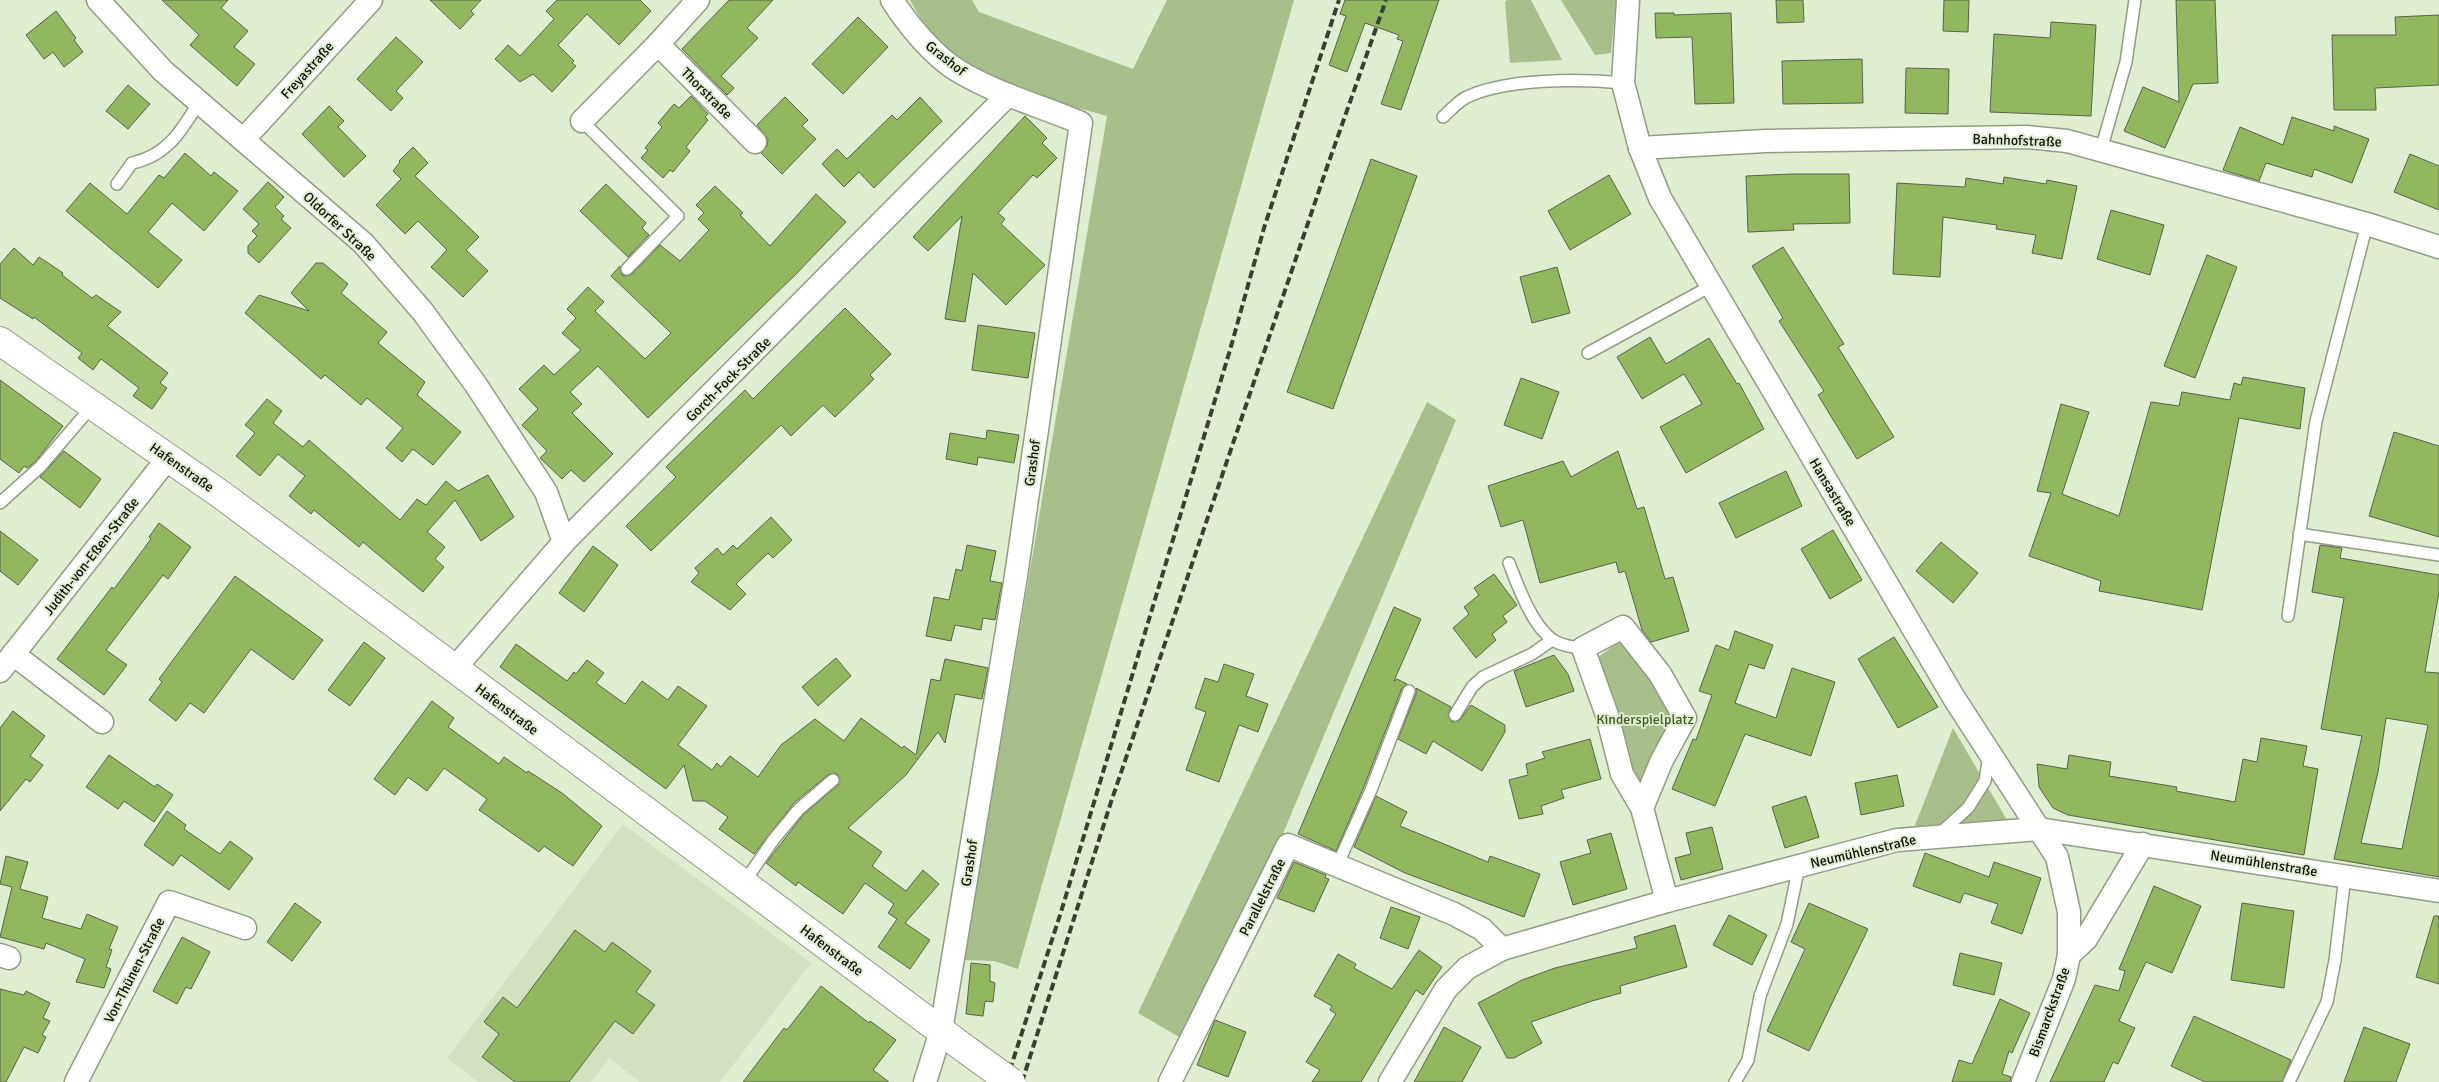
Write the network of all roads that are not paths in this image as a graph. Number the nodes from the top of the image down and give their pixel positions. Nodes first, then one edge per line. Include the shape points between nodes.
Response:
1 (98, 0) edge
2 (371, 0) edge
3 (698, 0) edge
4 (892, 0) edge
5 (1628, 0) edge
6 (2135, 0) edge
7 (658, 44) junction
8 (1623, 83) junction
9 (1008, 95) junction
10 (199, 102) junction
11 (1443, 116) dead end
12 (582, 120) joint
13 (243, 140) junction
14 (755, 142) dead end
15 (1640, 148) junction
16 (2101, 150) junction
17 (117, 184) dead end
18 (2367, 224) junction
19 (2439, 247) edge
20 (627, 269) dead end
21 (1711, 286) junction
22 (0, 341) edge
23 (1588, 353) dead end
24 (93, 405) junction
25 (168, 458) junction
26 (0, 503) edge
27 (2299, 534) junction
28 (564, 542) junction
29 (2439, 555) edge
30 (1509, 563) dead end
31 (2288, 616) dead end
32 (1552, 640) junction
33 (1583, 648) junction
34 (13, 654) junction
35 (454, 669) junction
36 (0, 672) edge
37 (1409, 692) dead end
38 (1454, 715) dead end
39 (102, 722) dead end
40 (1990, 753) junction
41 (833, 780) dead end
42 (1642, 808) junction
43 (2039, 829) junction
44 (1937, 836) junction
45 (2143, 844) junction
46 (1337, 866) junction
47 (1799, 866) junction
48 (2345, 876) junction
49 (743, 884) junction
50 (2439, 891) edge
51 (1667, 901) junction
52 (245, 928) dead end
53 (1502, 949) junction
54 (2069, 955) junction
55 (941, 1031) junction
56 (76, 1082) edge
57 (925, 1082) edge
58 (1011, 1082) edge
59 (1170, 1082) edge
60 (1390, 1082) edge
61 (1735, 1082) edge
62 (2023, 1082) edge
63 (2289, 1082) edge

1 - 10 street, Oldorfer Straße via 163,71
2 - 13 street, Freyastraße
3 - 7 street
4 - 9 street, Grashof via 912,30 959,72
5 - 8 street, Hansastraße
6 - 16 lane via 2126,62
7 - 12 street
7 - 14 street, Thorstraße
8 - 11 lane via 1579,79 1489,88 1465,98
8 - 15 street, Hansastraße
9 - 28 street, Gorch-Fock-Straße
9 - 55 street, Grashof via 1081,123 1016,576
10 - 13 street, Oldorfer Straße
10 - 17 lane via 181,132 163,151 132,163
12 - 20 lane via 678,216
13 - 28 street, Oldorfer Straße via 363,243 423,312 476,385 546,492
15 - 16 street, Bahnhofstraße via 1765,141 2028,137 2068,141
15 - 21 street, Hansastraße via 1660,198
16 - 18 street, Bahnhofstraße
18 - 19 street, Bahnhofstraße
18 - 27 lane via 2316,421
21 - 23 lane
21 - 40 street, Hansastraße
22 - 24 street, Hafenstraße
24 - 25 street, Hafenstraße
24 - 26 lane via 40,467
25 - 34 street, Judith-von-Eßen-Straße
25 - 35 street, Hafenstraße
27 - 29 lane
27 - 31 lane
28 - 35 street, Gorch-Fock-Straße
30 - 32 lane via 1522,596
32 - 33 lane via 1565,646
32 - 38 lane via 1532,654 1483,677 1472,687
33 - 42 street via 1622,774
33 - 42 street via 1623,627 1660,674 1685,718 1662,760
34 - 36 street, Judith-von-Eßen-Straße
34 - 39 street
35 - 49 street, Hafenstraße
37 - 46 lane
40 - 43 street, Hansastraße
40 - 44 lane via 1984,782 1968,808
41 - 49 lane via 800,809 774,839
42 - 51 street
43 - 44 street, Neumühlenstraße
43 - 45 street, Neumühlenstraße
43 - 54 street, Hansastraße via 2056,857 2064,883 2069,912
44 - 47 street, Neumühlenstraße via 1898,840
45 - 48 street, Neumühlenstraße
45 - 54 street, Bismarckstraße via 2086,939
46 - 53 street, Parallelstraße via 1454,914 1482,929
46 - 59 street, Parallelstraße via 1288,845
47 - 51 street, Neumühlenstraße
47 - 61 lane via 1787,924 1760,996 1748,1060
48 - 50 street, Neumühlenstraße
48 - 63 lane via 2327,1002
49 - 55 street, Hafenstraße
51 - 53 street, Neumühlenstraße
52 - 56 street, Von-Thünen-Straße via 169,902
53 - 60 street, Neumühlenstraße via 1467,968 1446,989
54 - 62 street, Bismarckstraße via 2064,979
55 - 57 street
55 - 58 street, Hafenstraße, bridge

